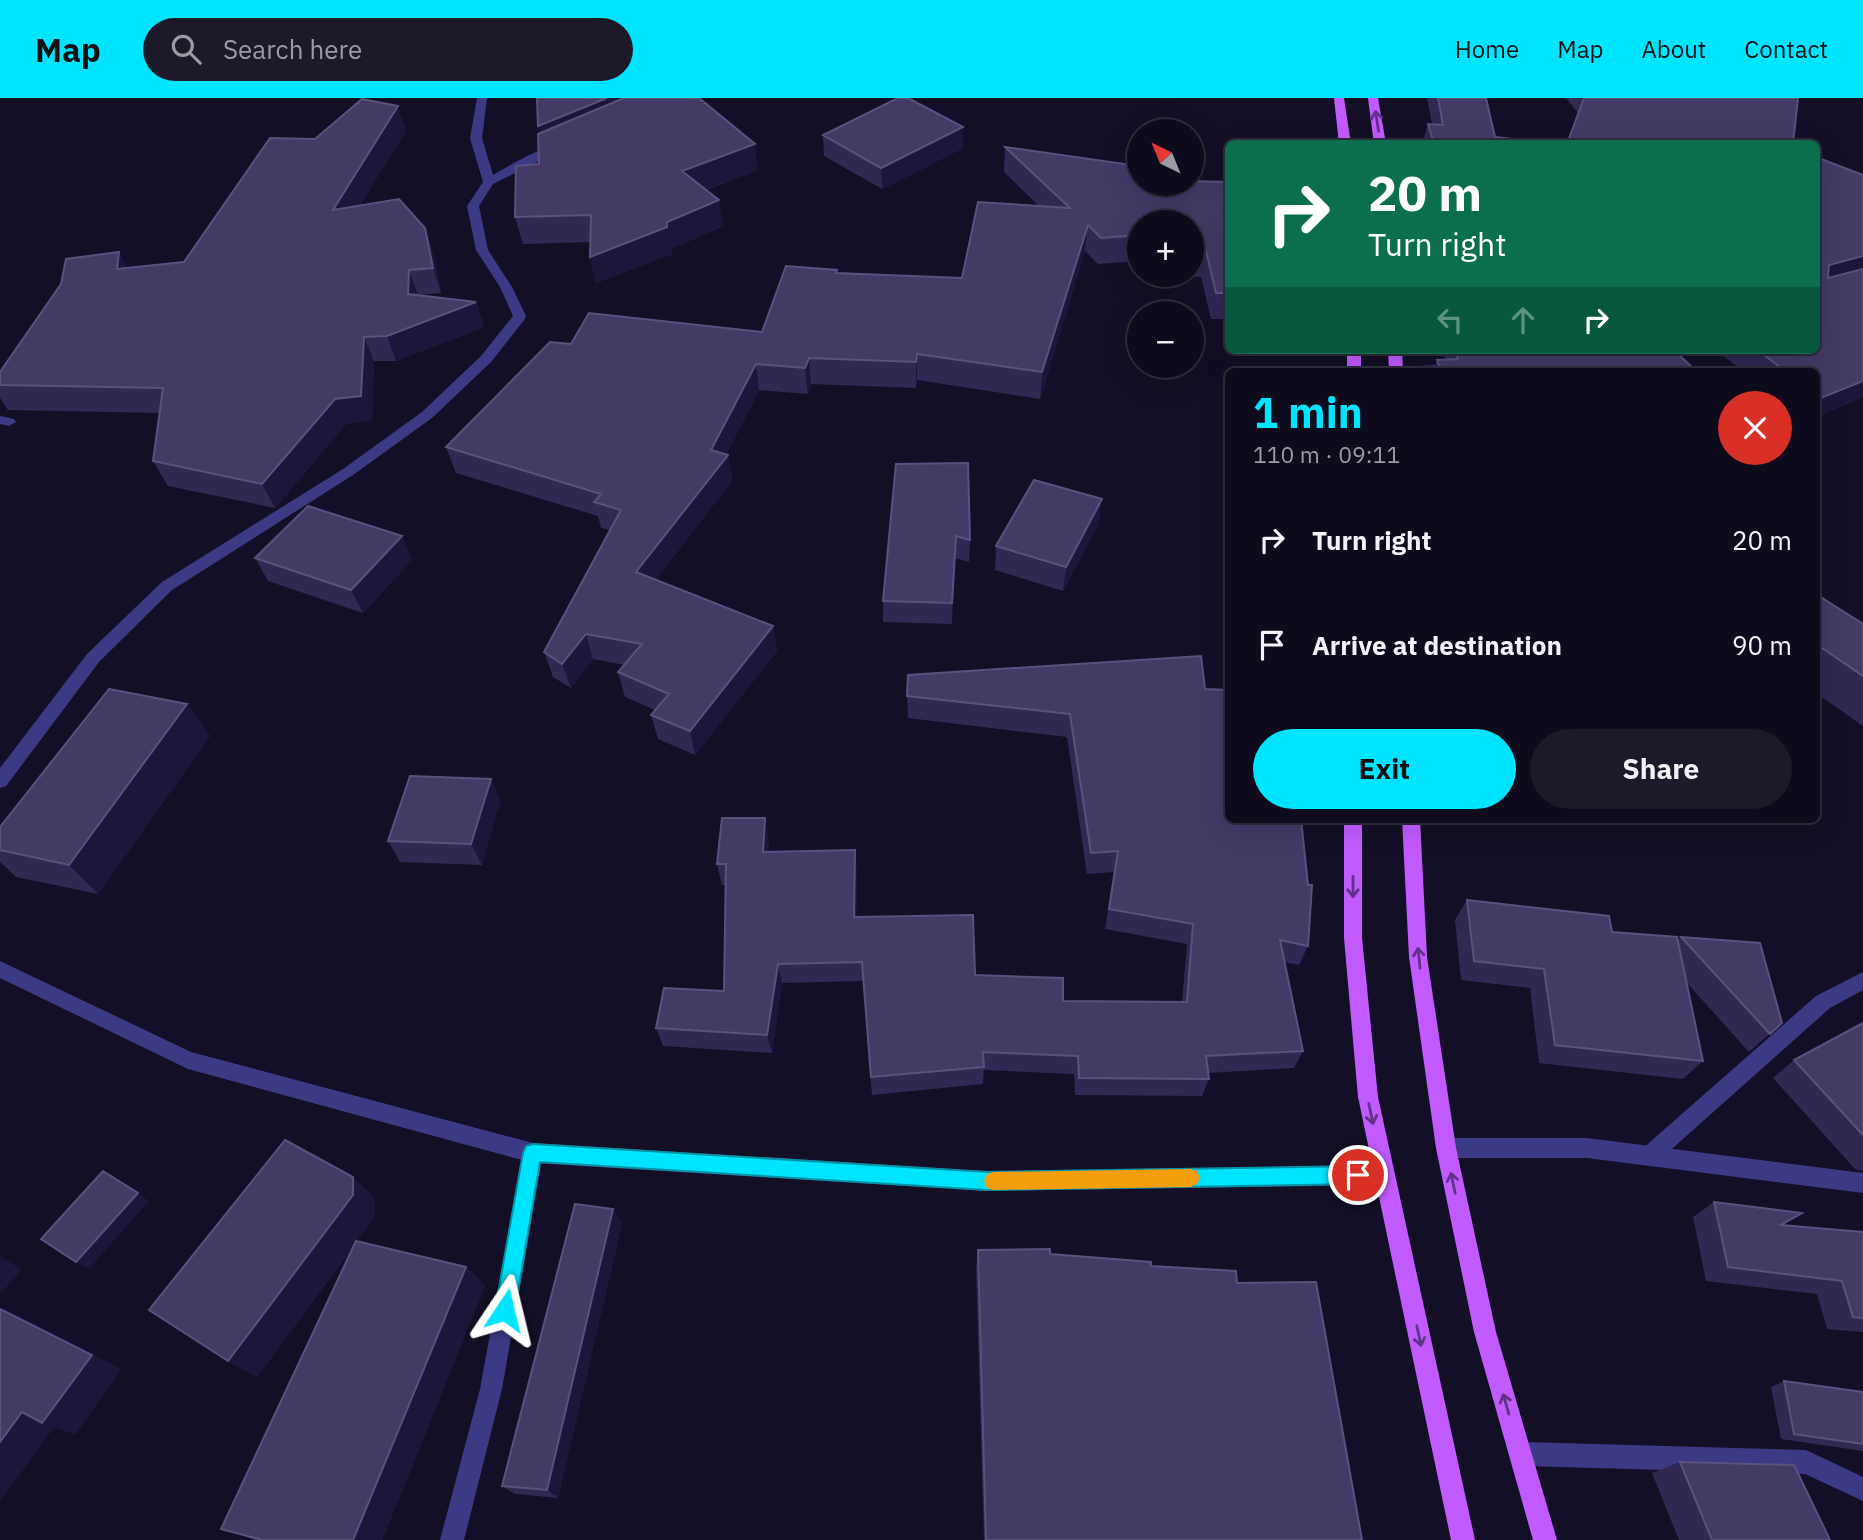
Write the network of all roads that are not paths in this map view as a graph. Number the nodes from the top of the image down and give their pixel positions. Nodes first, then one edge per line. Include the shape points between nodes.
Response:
1 (482, 98) edge
2 (1339, 98) edge
3 (1373, 98) edge
4 (1344, 140) edge
5 (1379, 140) edge
6 (576, 141) edge
7 (489, 182) junction
8 (0, 781) edge
9 (1353, 823) edge
10 (1411, 823) edge
11 (0, 969) edge
12 (1863, 980) edge
13 (1446, 1148) junction
14 (533, 1153) junction
15 (1649, 1156) junction
16 (1384, 1174) junction
17 (1863, 1183) edge
18 (1521, 1454) junction
19 (1863, 1489) edge
20 (452, 1540) edge
21 (1463, 1540) edge
22 (1545, 1540) edge

1 - 7 street via 476,138
2 - 4 main road
5 -> 3 main road
6 - 7 street
7 - 8 street via 473,206 482,250 520,316 486,359 427,415 348,472 167,586 93,658
9 -> 16 main road via 1353,937 1368,1097
13 -> 10 main road via 1418,957
11 - 14 street via 188,1060
12 - 15 street via 1823,1002
13 - 15 street via 1587,1148
18 -> 13 main road via 1485,1332
14 - 16 street via 987,1181
14 - 20 street via 491,1389
15 - 17 street
16 -> 21 main road
18 - 19 street via 1806,1462
18 - 22 main road

